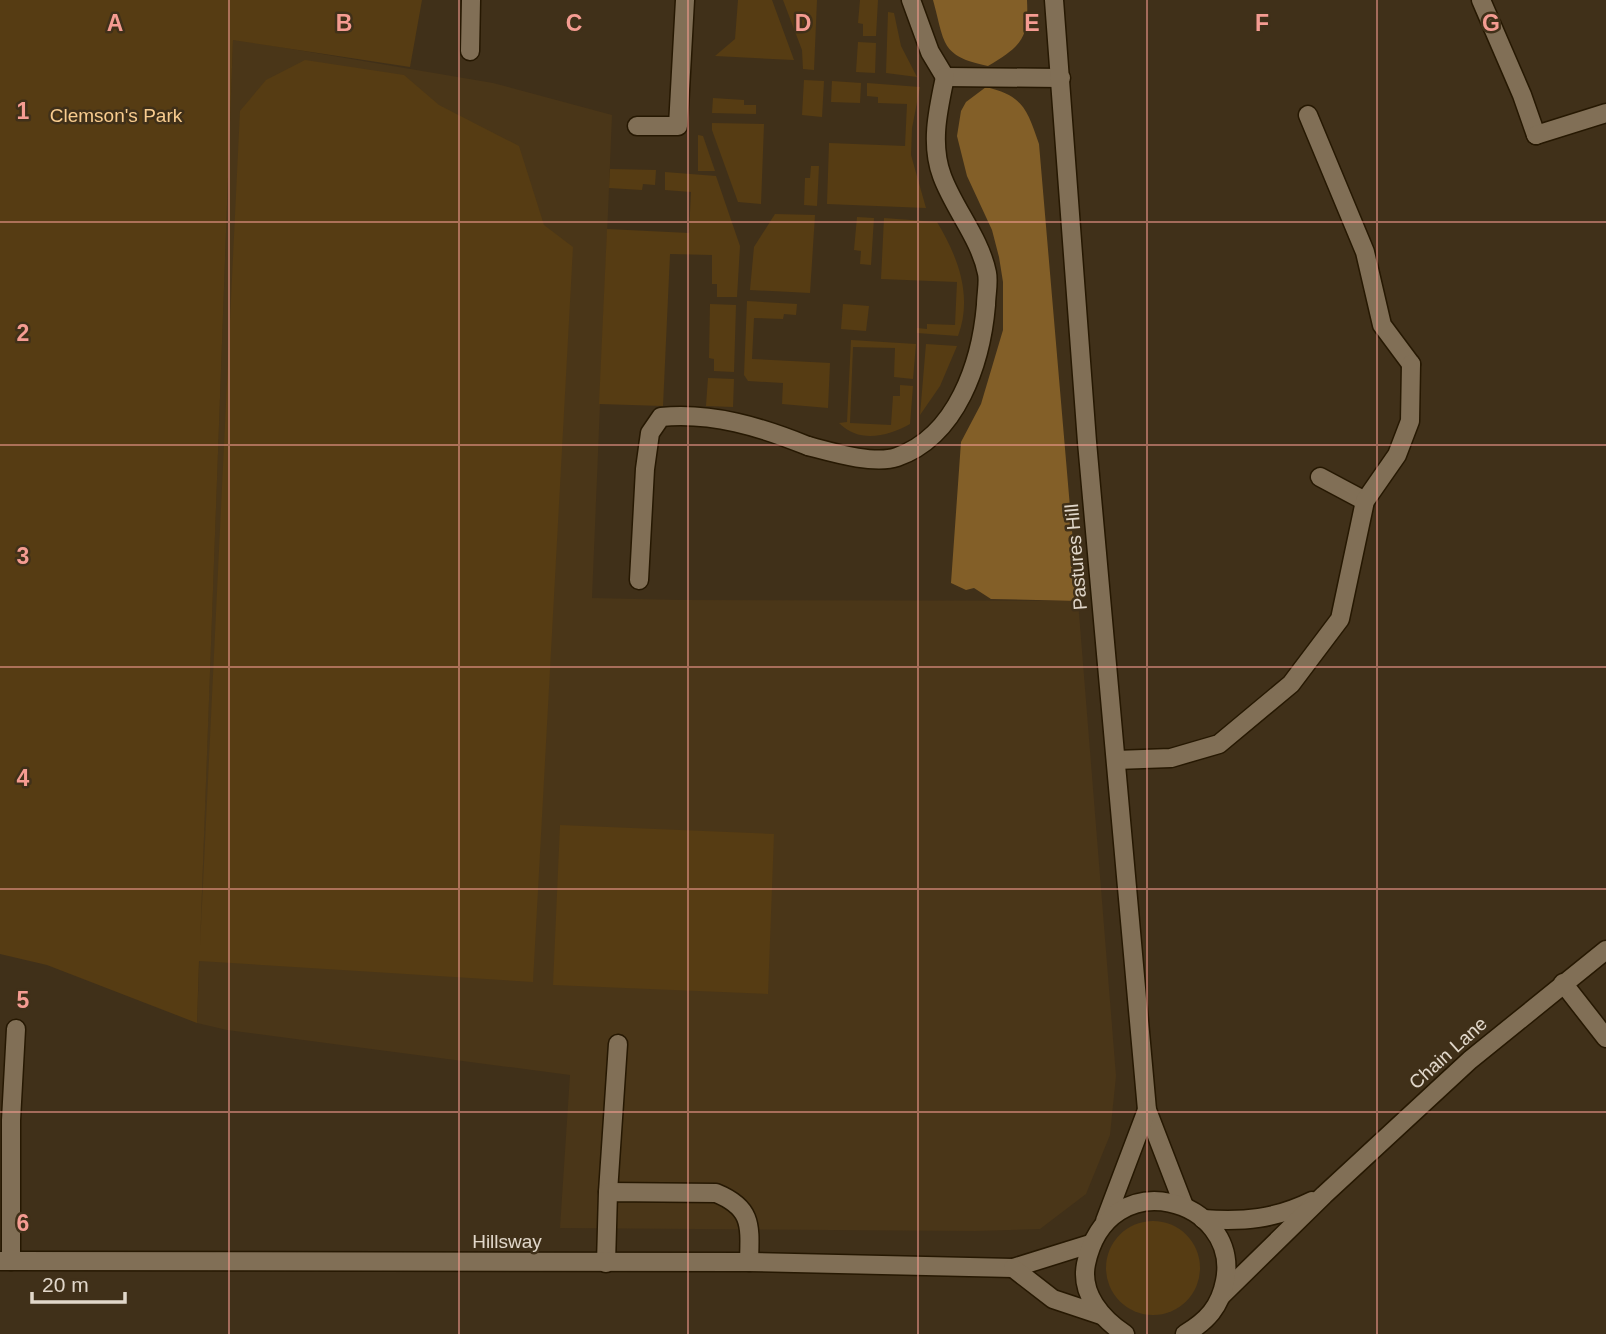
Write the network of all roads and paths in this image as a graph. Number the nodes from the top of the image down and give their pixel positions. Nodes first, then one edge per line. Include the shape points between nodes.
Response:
1 (471, 0) edge
2 (685, 0) edge
3 (911, 0) edge
4 (1054, 0) edge
5 (1481, 0) edge
6 (470, 51) dead end
7 (945, 77) junction
8 (1061, 78) junction
9 (1606, 113) edge
10 (1308, 116) dead end
11 (637, 126) dead end
12 (1320, 477) dead end
13 (1365, 501) junction
14 (639, 580) dead end
15 (1116, 760) junction
16 (1606, 950) edge
17 (1563, 984) junction
18 (16, 1029) dead end
19 (1606, 1038) edge
20 (618, 1044) dead end
21 (1147, 1110) junction
22 (608, 1192) junction
23 (1324, 1195) junction
24 (1184, 1206) junction
25 (1203, 1219) junction
26 (1105, 1222) junction
27 (1090, 1244) junction
28 (6, 1261) edge
29 (749, 1262) junction
30 (606, 1263) junction
31 (1013, 1268) junction
32 (1222, 1295) junction
33 (1114, 1328) edge
34 (1199, 1330) edge
35 (1185, 1334) edge

1 - 6 street
2 - 11 street via 678,126
3 - 7 street via 930,52
4 - 8 street, Pastures Hill
5 - 9 street via 1536,135
7 - 8 street
7 - 14 street via 935,143 942,176 988,275 980,349 959,401 922,445 894,458 851,457 750,425 681,415 661,417 650,433 645,469
8 - 15 street, Pastures Hill
10 - 13 street via 1365,252 1382,325 1411,364 1410,421 1397,455
12 - 13 street
13 - 15 street via 1340,619 1291,684 1219,744 1171,758
15 - 21 street, Pastures Hill
16 - 17 street, Chain Lane
17 - 19 street
17 - 23 street, Chain Lane via 1470,1060
18 - 28 street
20 - 22 street
21 - 24 street, Pastures Hill
21 - 26 street, Pastures Hill
22 - 29 street via 716,1193 733,1200 744,1210 750,1228
22 - 30 street
23 - 25 street, Chain Lane via 1269,1218
23 - 32 street, Chain Lane
24 - 25 street
24 - 26 street via 1156,1200 1128,1205
25 - 32 street via 1217,1235 1224,1254
26 - 27 street
27 - 31 street, Hillsway
27 - 33 street via 1085,1271 1090,1298
28 - 30 street, Hillsway
29 - 30 street, Hillsway
29 - 31 street, Hillsway
31 - 33 street via 1053,1299
32 - 34 street, Chain Lane
34 - 35 street

